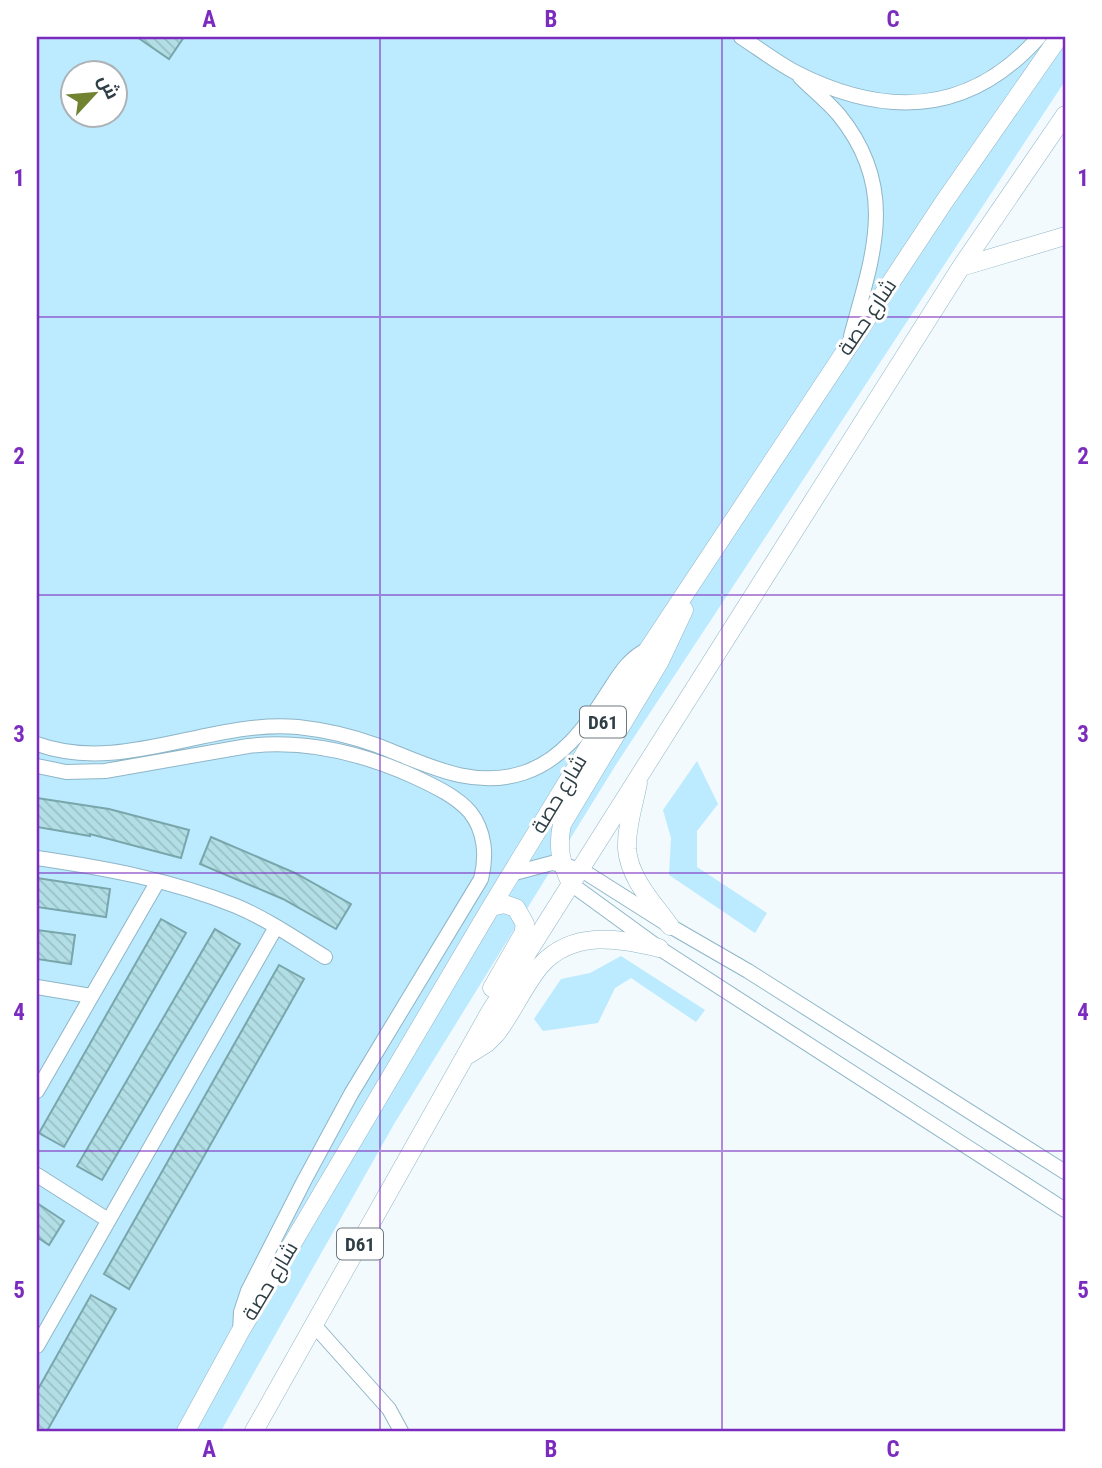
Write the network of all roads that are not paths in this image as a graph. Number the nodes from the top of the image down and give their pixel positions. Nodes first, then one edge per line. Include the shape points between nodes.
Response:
1 (741, 37) edge
2 (1039, 37) edge
3 (1059, 37) edge
4 (794, 71) junction
5 (1065, 115) edge
6 (1065, 236) edge
7 (961, 267) junction
8 (849, 344) junction
9 (696, 577) junction
10 (649, 649) junction
11 (37, 744) edge
12 (37, 766) edge
13 (640, 773) junction
14 (37, 858) edge
15 (562, 864) junction
16 (511, 874) junction
17 (576, 877) junction
18 (158, 881) junction
19 (491, 907) junction
20 (670, 926) junction
21 (276, 928) junction
22 (659, 948) junction
23 (325, 957) dead end
24 (37, 987) edge
25 (91, 996) junction
26 (490, 1012) junction
27 (465, 1056) junction
28 (37, 1091) edge
29 (1065, 1172) edge
30 (37, 1175) edge
31 (1065, 1210) edge
32 (107, 1220) junction
33 (314, 1325) junction
34 (41, 1328) edge
35 (240, 1332) junction
36 (37, 1346) edge
37 (186, 1431) edge
38 (254, 1431) edge
39 (401, 1431) edge

1 - 4 street
2 - 4 street via 998,75 969,90 917,103 870,100
3 - 8 main road, شارع حصة / D61
4 - 8 street via 851,132 871,173 876,196 876,242
5 - 7 main road, D61
6 - 7 main road
7 - 13 main road, D61
8 - 9 main road, شارع حصة / D61
9 - 10 main road, شارع حصة / D61
9 - 15 main road via 671,641 562,824 558,840
10 - 11 street via 627,664 587,724 561,753 536,768 495,779 456,776 355,738 289,726 95,753
10 - 16 main road, شارع حصة / D61
12 - 35 street via 96,772 248,746 305,744 359,756 428,783 462,805 481,834 485,856 481,879 304,1181 248,1292
13 - 17 main road, D61
13 - 20 main road via 627,852 637,880
14 - 18 street
15 - 16 street via 542,864
15 - 17 main road
16 - 19 main road, شارع حصة / D61
17 - 20 street
17 - 22 street
17 - 26 main road, D61
18 - 21 street via 238,907
18 - 25 street
19 - 26 main road via 508,904 516,908 525,924 491,990
19 - 35 main road, شارع حصة / D61
20 - 29 street
21 - 23 street
21 - 32 street
22 - 27 main road via 604,938 567,945 540,967 496,1034
22 - 31 street
24 - 25 street
25 - 28 street
26 - 27 main road, D61
27 - 33 main road, D61
30 - 32 street
32 - 34 street
33 - 38 main road, D61
33 - 39 street via 389,1409
34 - 36 street
35 - 37 main road, شارع حصة / D61

